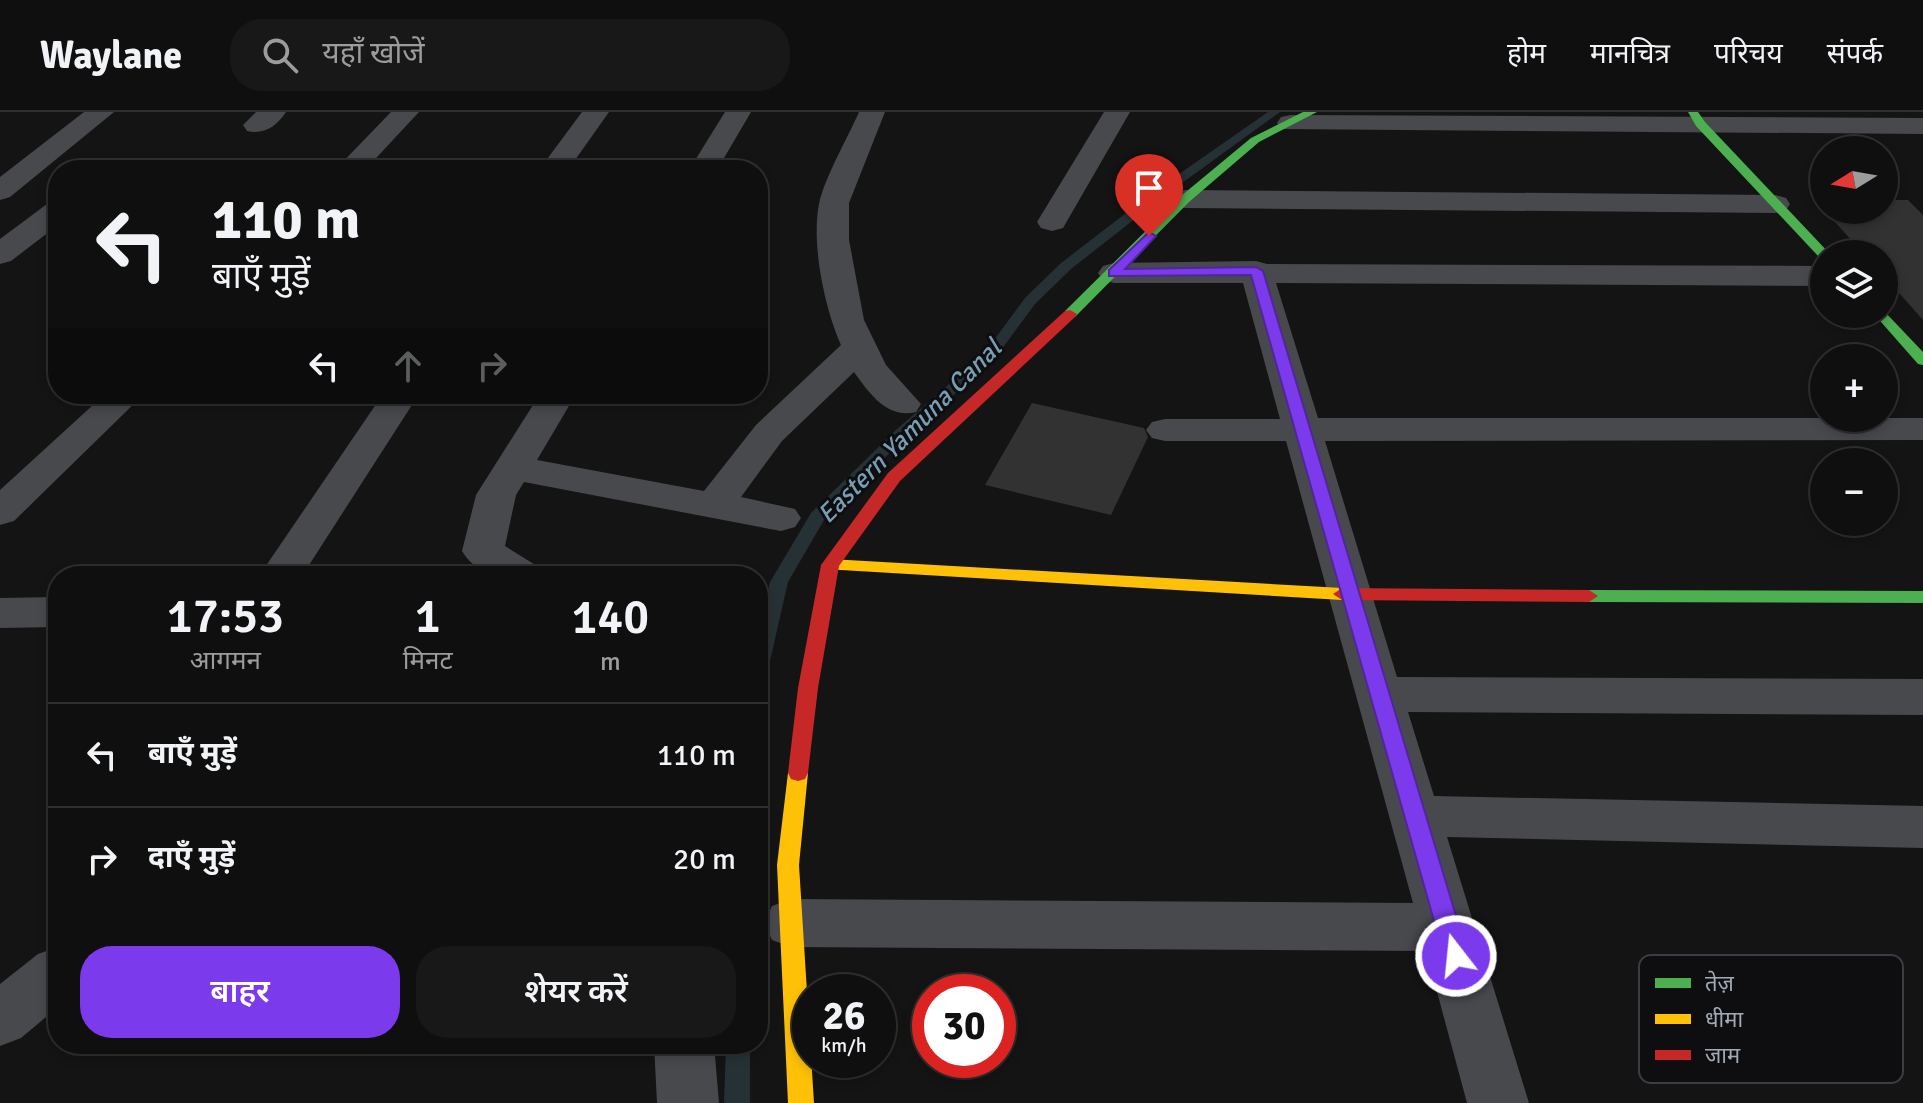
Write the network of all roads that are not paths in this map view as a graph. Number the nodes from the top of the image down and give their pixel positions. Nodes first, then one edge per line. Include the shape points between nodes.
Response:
1 (101, 112) edge
2 (406, 112) edge
3 (596, 112) edge
4 (738, 112) edge
5 (872, 112) edge
6 (1117, 112) edge
7 (1301, 117) edge
8 (1696, 118) edge
9 (1917, 123) edge
10 (359, 160) edge
11 (560, 160) edge
12 (709, 160) edge
13 (6, 181) edge
14 (48, 181) edge
15 (1185, 199) junction
16 (1775, 204) junction
17 (48, 218) edge
18 (1052, 222) dead end
19 (1810, 240) edge
20 (0, 254) edge
21 (1256, 271) junction
22 (1114, 273) junction
23 (1810, 276) edge
24 (1894, 328) edge
25 (859, 348) junction
26 (1923, 361) edge
27 (115, 404) edge
28 (394, 404) edge
29 (552, 404) edge
30 (903, 404) dead end
31 (1923, 429) edge
32 (1165, 430) dead end
33 (1305, 430) junction
34 (513, 468) junction
35 (714, 505) junction
36 (0, 512) edge
37 (781, 518) dead end
38 (830, 565) junction
39 (287, 566) edge
40 (506, 566) edge
41 (1352, 595) junction
42 (1923, 597) edge
43 (48, 612) edge
44 (0, 613) edge
45 (1380, 694) junction
46 (1923, 697) edge
47 (1414, 816) junction
48 (1923, 827) edge
49 (791, 923) junction
50 (1447, 927) junction
51 (48, 980) edge
52 (0, 1019) edge
53 (685, 1054) edge
54 (688, 1103) edge
55 (801, 1103) edge
56 (1498, 1103) edge

1 - 13 street
2 - 10 street
3 - 11 street
4 - 12 street
5 - 25 street via 834,203 836,270
6 - 18 street
7 - 8 street
7 - 15 street via 1255,140
8 - 9 street
8 - 16 street
13 - 14 street
15 - 16 street
15 - 22 street
16 - 19 street
17 - 20 street
21 - 22 street
21 - 23 street
21 - 33 street
22 - 38 street via 894,477
24 - 26 street
25 - 30 street via 870,369
25 - 35 street via 769,433
27 - 36 street
28 - 39 street
29 - 34 street
31 - 33 street
32 - 33 street
33 - 41 street
34 - 35 street
34 - 40 street via 496,495 483,551
35 - 37 street
38 - 41 street
38 - 49 street via 808,688 788,865
41 - 42 street
41 - 45 street
43 - 44 street
45 - 46 street
45 - 47 street
47 - 48 street
47 - 50 street
49 - 50 street
49 - 55 street
50 - 56 street
51 - 52 street
53 - 54 street

